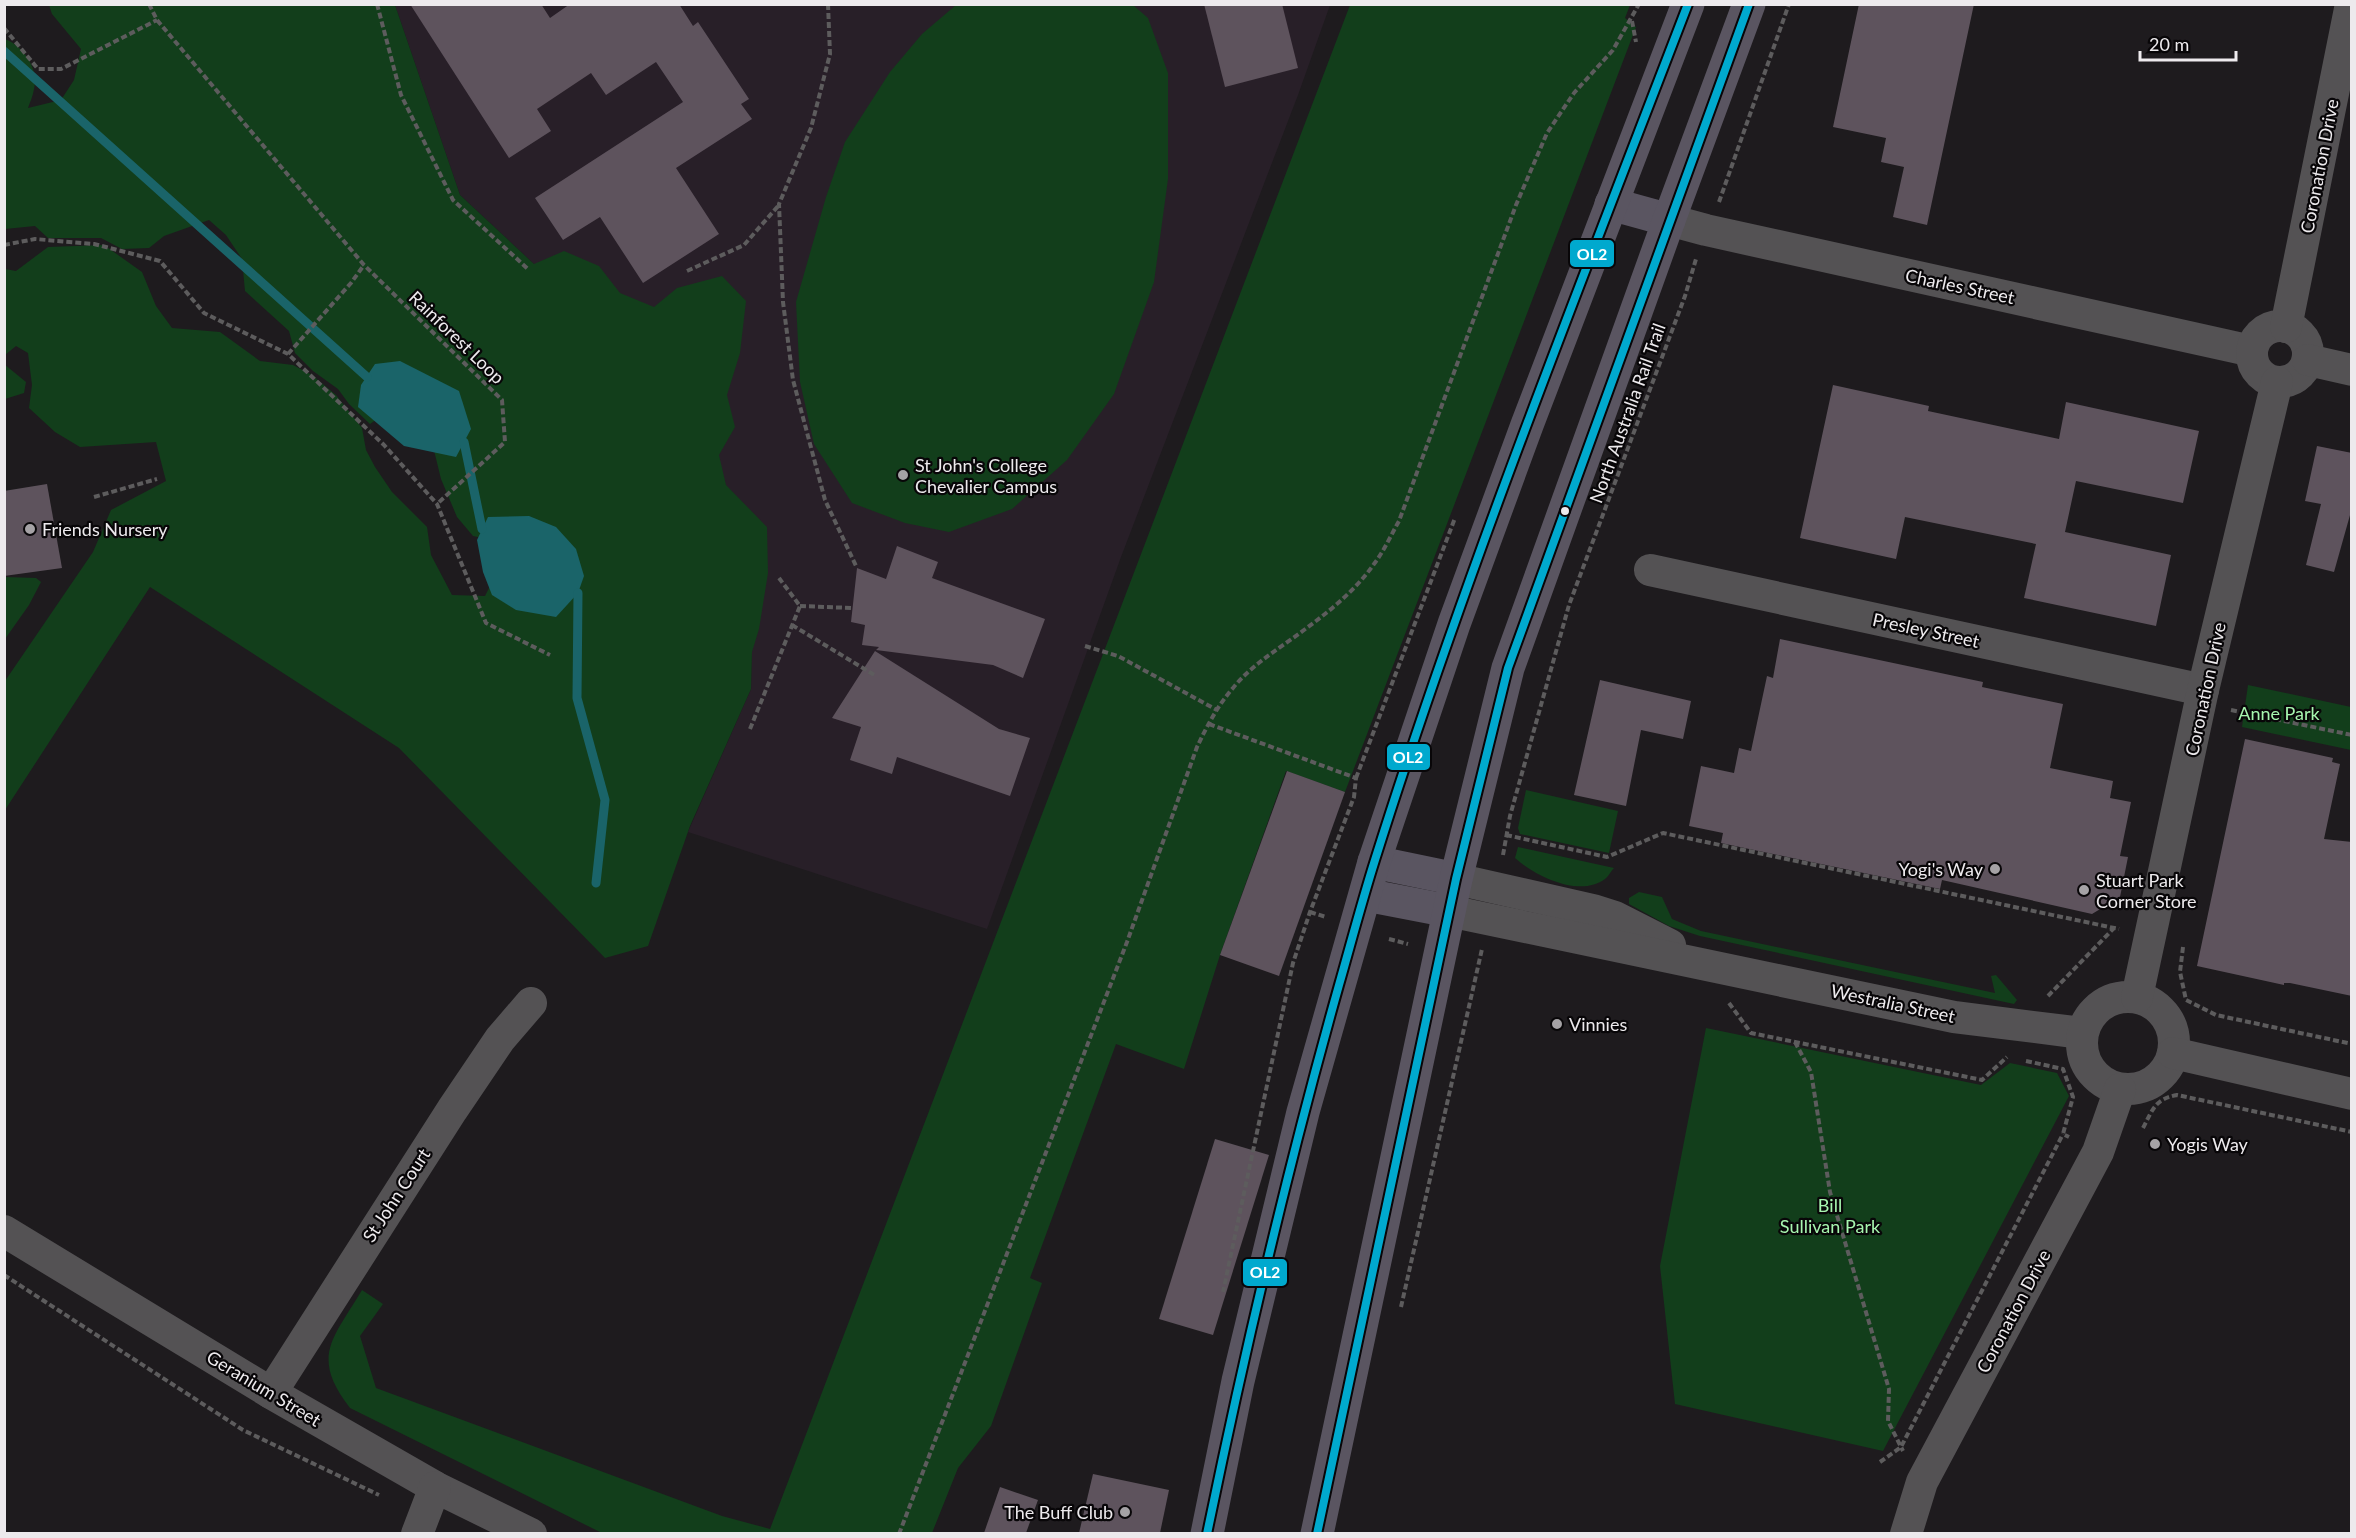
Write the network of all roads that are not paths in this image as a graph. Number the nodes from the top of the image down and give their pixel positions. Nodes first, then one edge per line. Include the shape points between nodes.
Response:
1 (1688, 4) edge
2 (1749, 4) edge
3 (2351, 4) edge
4 (1611, 204) junction
5 (1668, 220) junction
6 (2286, 327) junction
7 (2252, 351) junction
8 (2308, 360) junction
9 (2352, 370) edge
10 (2277, 382) junction
11 (1650, 570) dead end
12 (2202, 697) junction
13 (1374, 862) junction
14 (1456, 879) junction
15 (1366, 895) junction
16 (1449, 911) junction
17 (1706, 964) junction
18 (2137, 997) junction
19 (531, 1003) dead end
20 (2082, 1033) junction
21 (2174, 1053) junction
22 (2120, 1089) junction
23 (2352, 1094) edge
24 (4, 1231) edge
25 (271, 1393) junction
26 (435, 1487) junction
27 (420, 1526) edge
28 (531, 1533) edge
29 (1207, 1533) edge
30 (1317, 1533) edge
31 (1906, 1533) edge

1 - 4 highway
2 - 5 highway
3 - 6 street, Coronation Drive
4 - 5 highway
4 - 13 highway via 1454,624
5 - 7 street, Charles Street
5 - 14 highway via 1508,668
6 - 7 street via 2264,331
6 - 8 street via 2301,335
7 - 10 street via 2252,360 2261,375
8 - 9 street
8 - 10 street via 2300,375
10 - 12 street, Coronation Drive
11 - 12 street, Presley Street
12 - 18 street, Coronation Drive
13 - 14 highway, Westralia Street
13 - 15 highway
14 - 16 highway
14 - 17 street, Westralia Street via 1609,915
15 - 16 highway, Westralia Street
15 - 29 highway via 1303,1112 1238,1381
16 - 17 street, Westralia Street
16 - 30 highway
17 - 20 street, Westralia Street via 1954,1017
18 - 20 street via 2108,1000 2087,1019
18 - 21 street via 2163,1012 2174,1038
19 - 25 street, St John Court via 500,1039 452,1110
20 - 22 street via 2085,1063 2106,1084
21 - 22 street via 2160,1077 2141,1087
21 - 23 street
22 - 31 street, Coronation Drive via 2098,1152 1922,1482
24 - 25 street, Geranium Street
25 - 26 street, Geranium Street
26 - 27 street
26 - 28 street, Geranium Street

